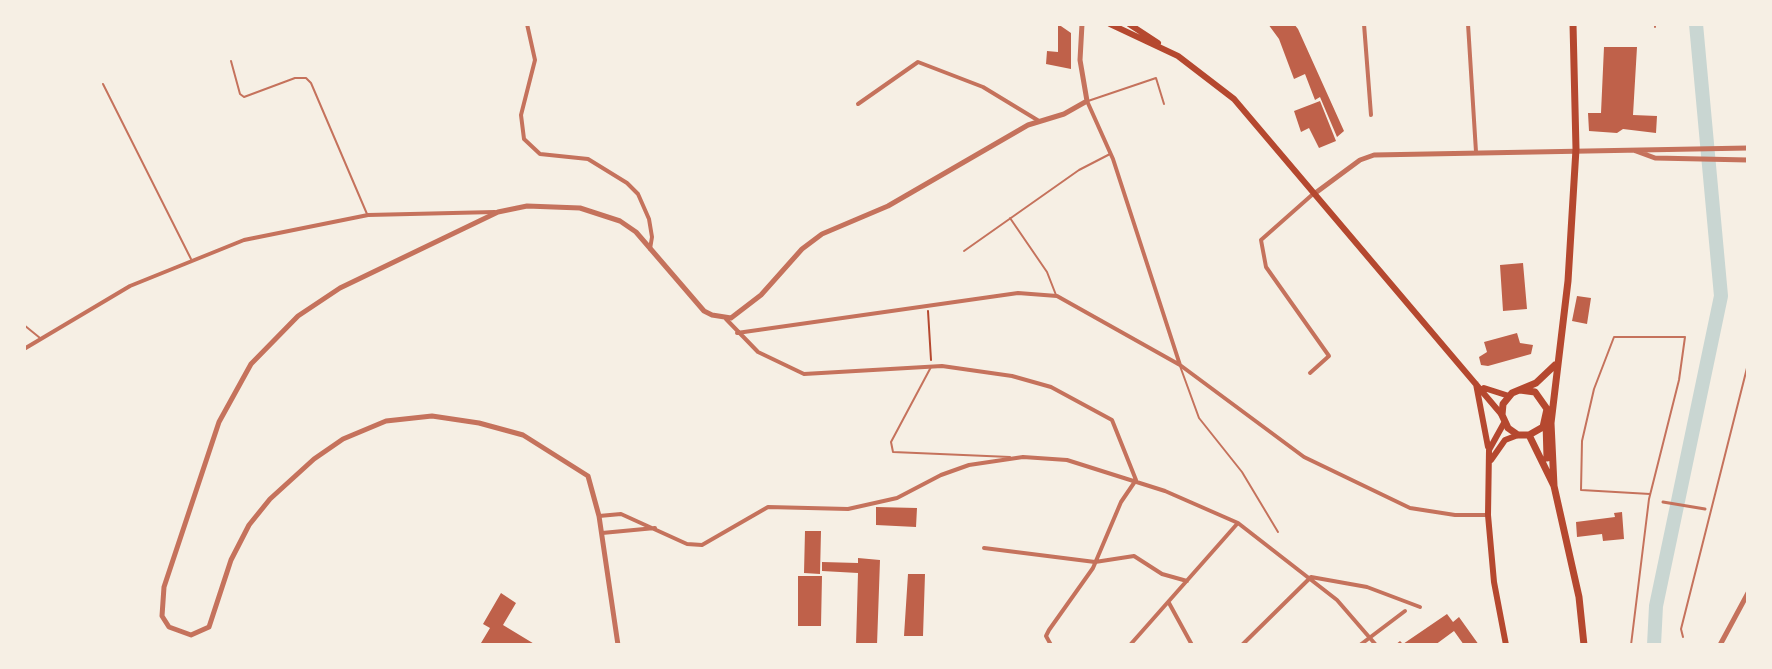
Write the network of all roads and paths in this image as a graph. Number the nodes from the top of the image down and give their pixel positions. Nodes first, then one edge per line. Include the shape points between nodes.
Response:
1 (527, 24) edge
2 (1082, 24) edge
3 (1110, 24) edge
4 (1129, 24) edge
5 (1364, 24) edge
6 (1468, 24) edge
7 (1573, 24) edge
8 (1178, 56) junction
9 (231, 61) dead end
10 (103, 84) dead end
11 (1087, 101) junction
12 (858, 104) dead end
13 (1164, 104) dead end
14 (1371, 115) dead end
15 (1039, 121) junction
16 (1655, 147) junction
17 (1748, 148) edge
18 (1576, 149) junction
19 (1635, 150) junction
20 (1476, 152) junction
21 (1111, 154) junction
22 (1655, 158) junction
23 (1748, 160) edge
24 (1313, 194) junction
25 (498, 212) junction
26 (368, 215) junction
27 (1010, 218) junction
28 (650, 249) junction
29 (964, 251) dead end
30 (191, 259) junction
31 (1057, 296) junction
32 (928, 305) junction
33 (726, 319) junction
34 (24, 325) edge
35 (737, 333) junction
36 (41, 339) junction
37 (24, 349) edge
38 (1556, 361) junction
39 (1748, 364) edge
40 (1180, 365) junction
41 (931, 366) junction
42 (1310, 373) dead end
43 (1475, 380) junction
44 (1520, 390) junction
45 (1509, 396) junction
46 (1547, 409) junction
47 (1503, 419) junction
48 (1546, 422) junction
49 (1518, 435) junction
50 (1529, 435) junction
51 (1489, 450) junction
52 (1023, 457) junction
53 (1489, 463) junction
54 (1548, 472) junction
55 (1136, 480) junction
56 (1554, 486) junction
57 (1650, 494) junction
58 (1664, 502) dead end
59 (1703, 510) dead end
60 (1488, 515) junction
61 (599, 516) junction
62 (1238, 523) junction
63 (657, 528) junction
64 (1278, 532) dead end
65 (602, 533) junction
66 (984, 548) dead end
67 (1095, 562) junction
68 (1311, 577) junction
69 (1187, 581) junction
70 (1748, 593) edge
71 (1169, 603) junction
72 (1420, 607) dead end
73 (1405, 611) dead end
74 (1369, 636) junction
75 (1683, 637) dead end
76 (618, 645) edge
77 (1051, 645) edge
78 (1130, 645) edge
79 (1192, 645) edge
80 (1242, 645) edge
81 (1360, 645) edge
82 (1376, 645) edge
83 (1506, 645) edge
84 (1584, 645) edge
85 (1631, 645) edge
86 (1720, 645) edge

1 - 28 street via 535,60 521,115 524,139 540,154 588,159 627,183 649,219
2 - 11 street via 1080,60
3 - 8 main road
4 - 8 main road
5 - 14 street
6 - 20 street
7 - 18 main road
8 - 24 main road via 1234,99
9 - 26 lane via 244,97 295,78 311,83
10 - 30 lane
11 - 13 lane via 1156,78
11 - 15 street
11 - 21 street
12 - 15 street via 918,62 983,87
15 - 33 street via 888,206 822,234 753,302
16 - 17 street
16 - 19 street
16 - 22 street
18 - 19 street
18 - 20 street
18 - 38 main road via 1568,281
19 - 22 street
20 - 24 street via 1374,155
21 - 27 lane
21 - 40 street
22 - 23 street
24 - 42 street via 1261,240 1266,267 1329,356
24 - 43 main road
25 - 26 street
25 - 28 street via 543,205 595,212 630,227
25 - 61 street via 352,281 310,307 263,348 242,377 208,450 164,587 165,622 191,635 209,627 231,560 263,506 322,453 399,417 463,420 523,435 588,476
26 - 30 street via 258,236
27 - 29 lane
27 - 31 lane
28 - 33 street via 695,303
30 - 36 street via 130,286
31 - 32 street via 1018,293
31 - 40 street
32 - 35 street
32 - 41 path
33 - 35 street
34 - 36 lane
35 - 41 street via 764,356 804,374
36 - 37 street
38 - 44 main road via 1536,383
38 - 46 main road
38 - 56 main road via 1551,423
39 - 75 lane
40 - 60 street via 1304,457 1410,508
40 - 64 lane via 1199,418 1242,472
41 - 52 lane via 891,450 908,455
41 - 55 street via 1029,380 1106,413
43 - 45 main road via 1490,392
43 - 47 main road
43 - 51 main road
44 - 45 main road
44 - 46 main road via 1535,392
45 - 47 main road
46 - 48 main road
47 - 49 main road
47 - 51 main road
48 - 50 main road
48 - 54 main road
49 - 50 main road
49 - 53 main road via 1505,440
50 - 54 main road
51 - 53 main road
52 - 55 street via 1067,460
52 - 63 street via 957,469 904,495 864,506 768,507 702,545 687,544
53 - 60 main road
54 - 56 main road
55 - 62 street
55 - 67 street
56 - 84 main road
57 - 57 lane via 1685,337 1614,337 1582,441 1581,490
57 - 85 lane
58 - 59 street
60 - 83 main road
61 - 63 street via 621,514
61 - 65 street
62 - 68 street
62 - 69 street
63 - 65 street
65 - 76 street
66 - 67 street
67 - 69 street via 1134,556 1162,574
67 - 77 street via 1049,630
68 - 72 street via 1367,587
68 - 74 street
68 - 80 street
69 - 71 street
70 - 86 street
71 - 78 street
71 - 79 street
73 - 74 street
74 - 81 street
74 - 82 street

